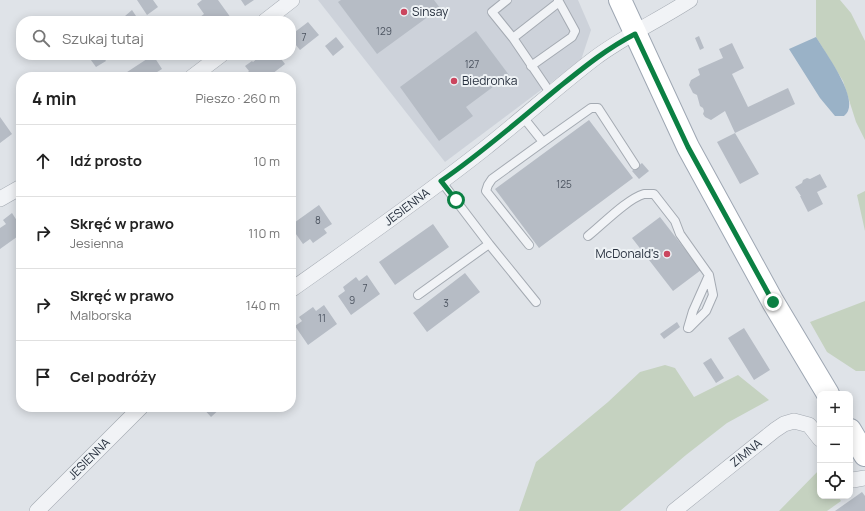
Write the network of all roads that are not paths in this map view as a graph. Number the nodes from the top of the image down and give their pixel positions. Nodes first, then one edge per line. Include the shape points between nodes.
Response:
1 (292, 0) edge
2 (507, 0) edge
3 (620, 0) edge
4 (690, 0) edge
5 (559, 1) edge
6 (271, 16) edge
7 (635, 34) junction
8 (512, 38) junction
9 (214, 60) edge
10 (531, 66) junction
11 (199, 72) edge
12 (551, 94) junction
13 (523, 117) junction
14 (543, 142) junction
15 (636, 165) dead end
16 (441, 181) junction
17 (16, 190) edge
18 (0, 199) edge
19 (588, 236) dead end
20 (489, 244) junction
21 (529, 245) dead end
22 (709, 275) junction
23 (296, 286) edge
24 (418, 295) dead end
25 (536, 302) dead end
26 (826, 391) edge
27 (136, 412) edge
28 (853, 435) edge
29 (817, 436) edge
30 (865, 455) edge
31 (865, 478) edge
32 (853, 480) edge
33 (37, 511) edge
34 (674, 511) edge

1 - 6 street
2 - 8 lane via 492,12
3 - 7 main road
4 - 7 street, JESIENNA
5 - 8 lane
5 - 10 lane via 575,31 572,37
7 - 12 street, JESIENNA via 595,58
7 - 26 main road via 712,192
8 - 10 lane
9 - 11 street
10 - 12 lane
12 - 13 street, JESIENNA
13 - 14 lane
13 - 16 street, JESIENNA
14 - 15 lane via 591,108 598,108
14 - 21 lane via 492,179 486,192
16 - 20 lane
16 - 23 street, JESIENNA
17 - 18 street
19 - 22 lane via 638,197 654,194 675,221 680,234
20 - 24 lane
20 - 25 lane
22 - 22 lane via 693,311 688,328 706,311 713,295
27 - 33 street, JESIENNA
28 - 30 main road
29 - 34 street, ZIMNA via 809,425 794,421 784,424
31 - 32 street

